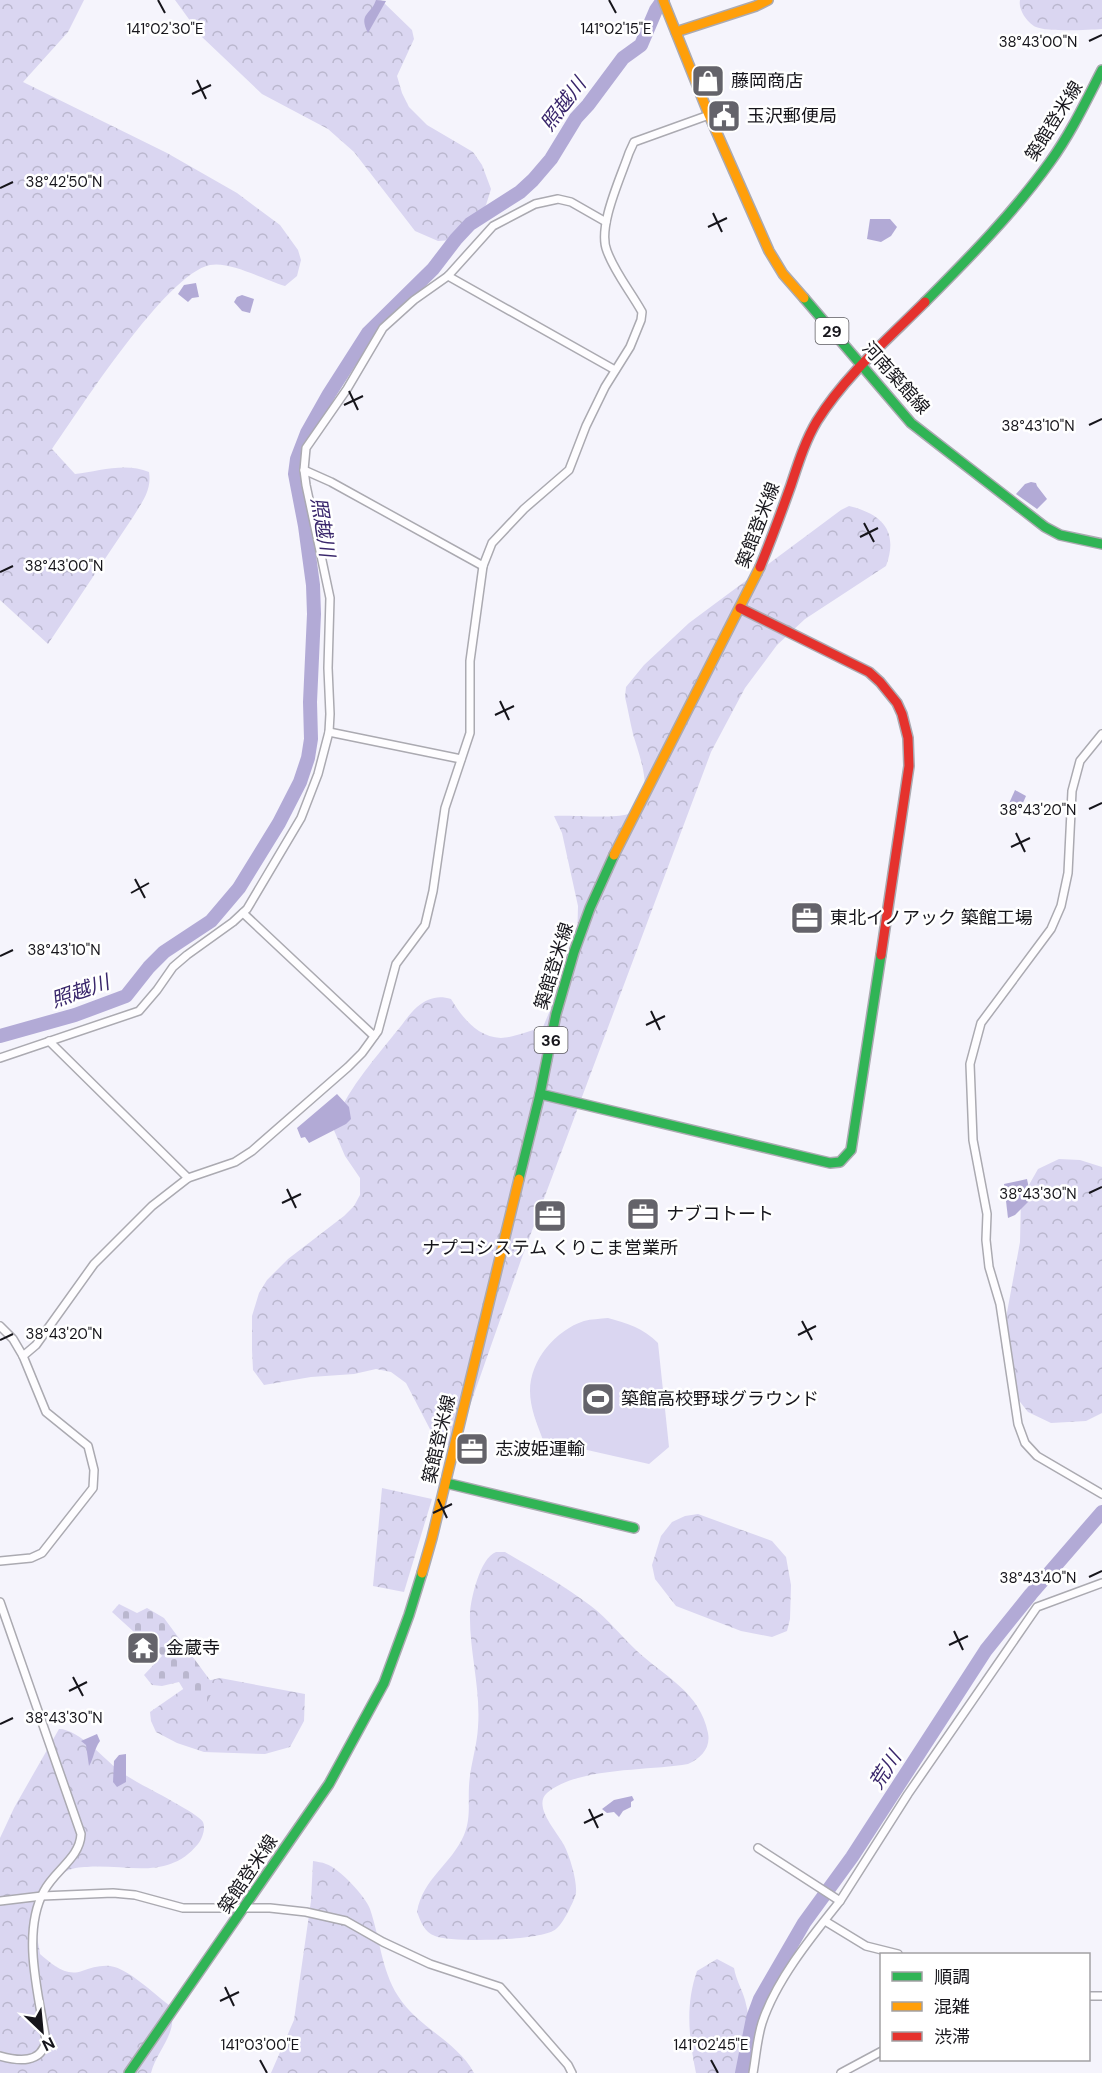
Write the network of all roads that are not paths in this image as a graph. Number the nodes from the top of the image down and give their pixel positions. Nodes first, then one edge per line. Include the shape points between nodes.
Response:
1 (663, 0) edge
2 (768, 0) edge
3 (676, 32) junction
4 (1102, 70) edge
5 (709, 115) junction
6 (606, 222) junction
7 (448, 276) junction
8 (862, 366) junction
9 (615, 370) junction
10 (304, 470) junction
11 (1102, 544) edge
12 (483, 566) junction
13 (740, 608) junction
14 (330, 732) junction
15 (1102, 734) edge
16 (461, 759) junction
17 (243, 913) junction
18 (374, 1036) junction
19 (49, 1041) junction
20 (0, 1058) edge
21 (540, 1094) junction
22 (188, 1178) junction
23 (0, 1326) edge
24 (23, 1356) junction
25 (446, 1483) junction
26 (1100, 1492) edge
27 (634, 1528) dead end
28 (0, 1561) edge
29 (1102, 1583) edge
30 (0, 1602) edge
31 (758, 1848) dead end
32 (42, 1896) junction
33 (837, 1900) junction
34 (0, 1901) edge
35 (245, 1908) junction
36 (825, 1921) junction
37 (894, 1953) edge
38 (880, 2052) edge
39 (0, 2055) edge
40 (129, 2073) edge
41 (572, 2073) edge
42 (753, 2073) edge
43 (841, 2073) edge

1 - 3 main road, 河南築館線 / 29
2 - 3 main road
3 - 5 main road, 河南築館線 / 29
4 - 8 main road, 築館登米線 / 36 via 1076,122 1022,198
5 - 6 street via 634,142
5 - 8 main road, 河南築館線 / 29 via 769,252 783,274
6 - 7 street via 571,202 558,199 535,204 493,226
6 - 9 street via 607,251 642,312 630,347
7 - 9 street
7 - 10 street via 382,328 347,389 306,448
8 - 11 main road, 河南築館線 / 29 via 911,423 1030,517 1060,535
8 - 13 main road, 築館登米線 / 36 via 816,423 774,537
9 - 12 street via 568,470 504,528 492,543
10 - 12 street
10 - 14 street via 330,598
12 - 16 street via 470,661 470,733
13 - 21 main road, 築館登米線 / 36 via 590,908 556,1014
13 - 21 main road via 869,672 897,702 906,722 909,766 851,1150 843,1161 830,1163
14 - 16 street
14 - 17 street via 301,818
15 - 26 street via 1080,761 1071,791 1068,873 1061,906 1051,929 981,1023 970,1064 973,1140 987,1214 989,1267 998,1290 1018,1424 1025,1443 1036,1456
16 - 18 street via 445,808 425,925 396,964
17 - 18 street
17 - 19 street via 173,968 139,1011
18 - 22 street via 363,1053 252,1151 236,1162
19 - 20 street
19 - 22 street
21 - 25 main road, 築館登米線 / 36
22 - 24 street via 152,1206 94,1264 36,1345
23 - 24 street
24 - 28 street via 46,1412 88,1446 94,1481 93,1488 42,1553
25 - 27 main road
25 - 35 main road, 築館登米線 / 36 via 409,1616 384,1683 329,1784
29 - 33 street via 1037,1607
30 - 32 street via 81,1834 78,1849
31 - 33 street
32 - 34 street
32 - 35 street via 113,1893 183,1908
32 - 39 street via 32,1944 46,2042 37,2056 24,2061
33 - 36 street
35 - 40 main road, 築館登米線 / 36
35 - 41 street via 306,1912 346,1921 430,1964 500,1987
36 - 37 street via 866,1946
36 - 42 street via 768,2007 757,2040
38 - 43 street

